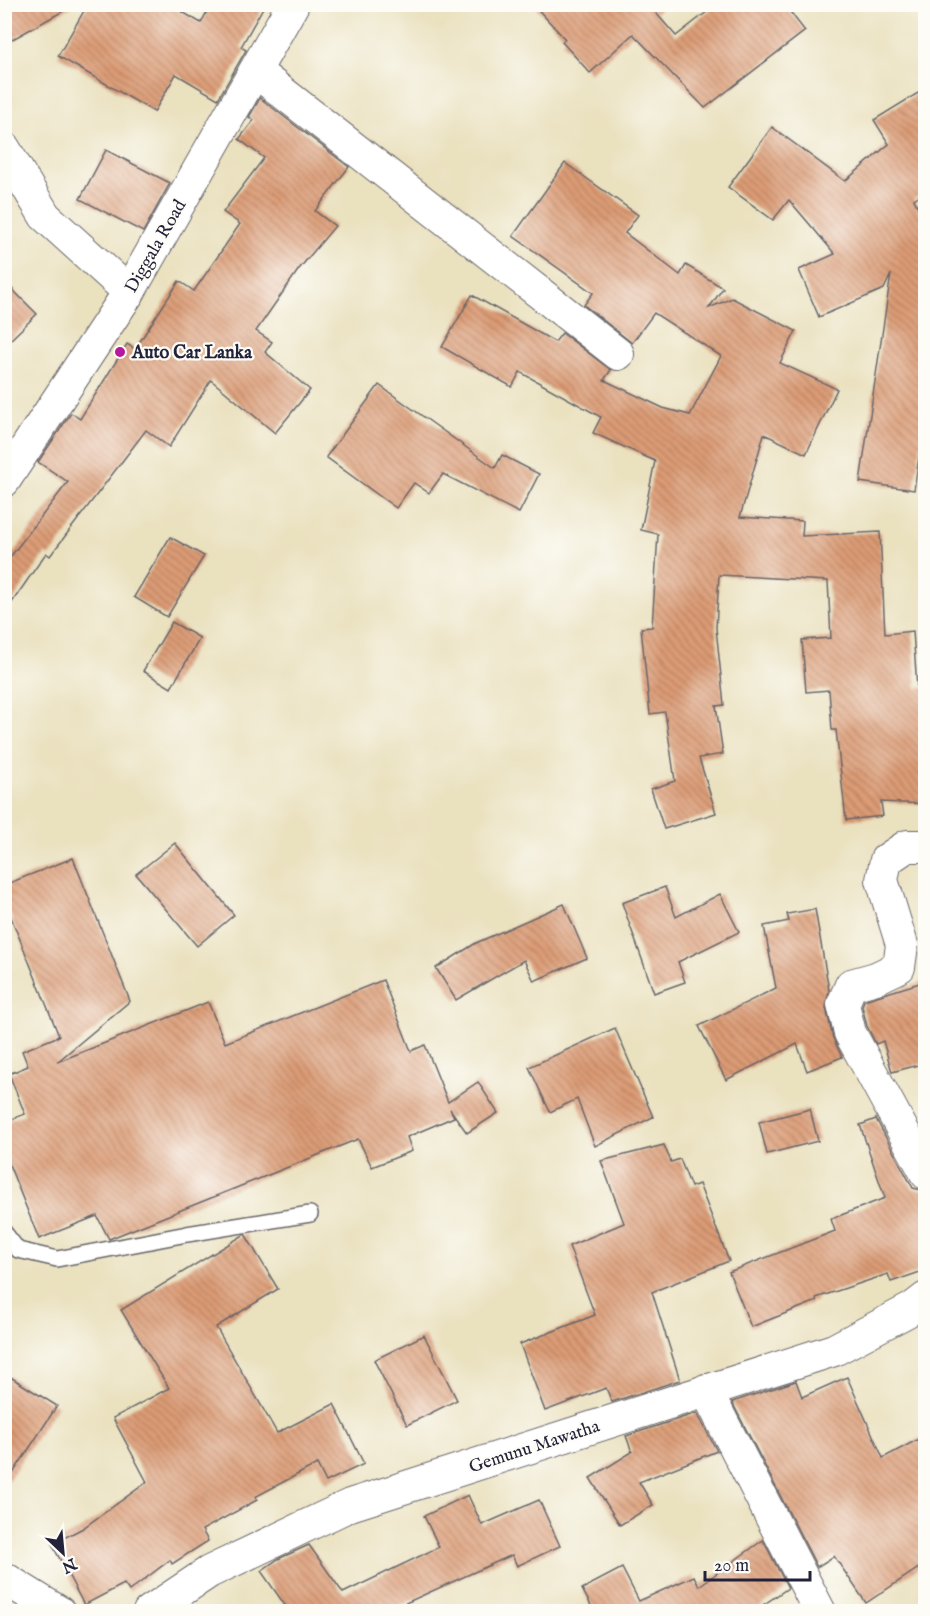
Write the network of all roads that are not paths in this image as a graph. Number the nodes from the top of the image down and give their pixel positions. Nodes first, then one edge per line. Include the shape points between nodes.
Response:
1 (293, 4) edge
2 (255, 71) junction
3 (4, 148) edge
4 (129, 292) junction
5 (618, 354) dead end
6 (4, 481) edge
7 (926, 846) edge
8 (926, 1173) edge
9 (310, 1214) dead end
10 (4, 1232) edge
11 (926, 1298) edge
12 (706, 1390) junction
13 (4, 1578) edge
14 (59, 1611) edge
15 (149, 1611) edge
16 (820, 1611) edge

1 - 2 street, Diggala Road
2 - 4 street, Diggala Road
2 - 5 street
3 - 4 street via 45,216
4 - 6 street, Diggala Road
7 - 8 street via 907,846 886,860 882,880 902,945 899,968 851,986 843,1004 850,1033
9 - 10 lane via 57,1259 18,1250
11 - 12 street, Gemunu Mawatha via 834,1350
12 - 15 street, Gemunu Mawatha via 350,1505 209,1572
12 - 16 street
13 - 14 street

